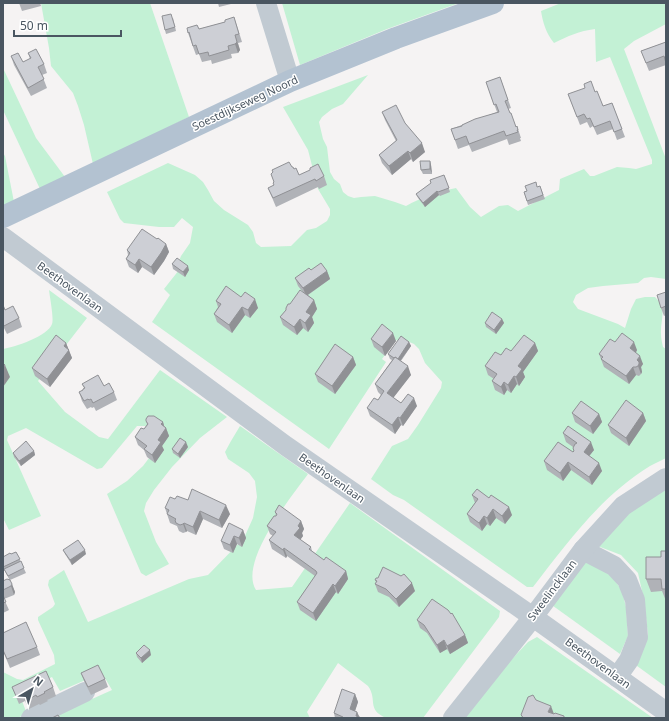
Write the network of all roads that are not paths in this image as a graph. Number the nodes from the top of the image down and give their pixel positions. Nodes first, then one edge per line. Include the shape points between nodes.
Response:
1 (266, 3) edge
2 (493, 3) edge
3 (290, 80) junction
4 (3, 217) edge
5 (3, 237) edge
6 (666, 478) edge
7 (583, 550) junction
8 (533, 616) junction
9 (617, 678) junction
10 (85, 692) edge
11 (666, 712) edge
12 (32, 718) edge
13 (453, 718) edge

1 - 3 street
2 - 3 main road, Soestdijkseweg Noord
3 - 4 main road, Soestdijkseweg Noord
5 - 8 street, Beethovenlaan via 286,446
6 - 7 street, Sweelincklaan via 623,506
7 - 8 street, Sweelincklaan
7 - 9 street via 614,566 627,580 635,600 638,637 629,660
8 - 9 street, Beethovenlaan
8 - 13 street, Sweelincklaan
9 - 11 street, Beethovenlaan
10 - 12 street

